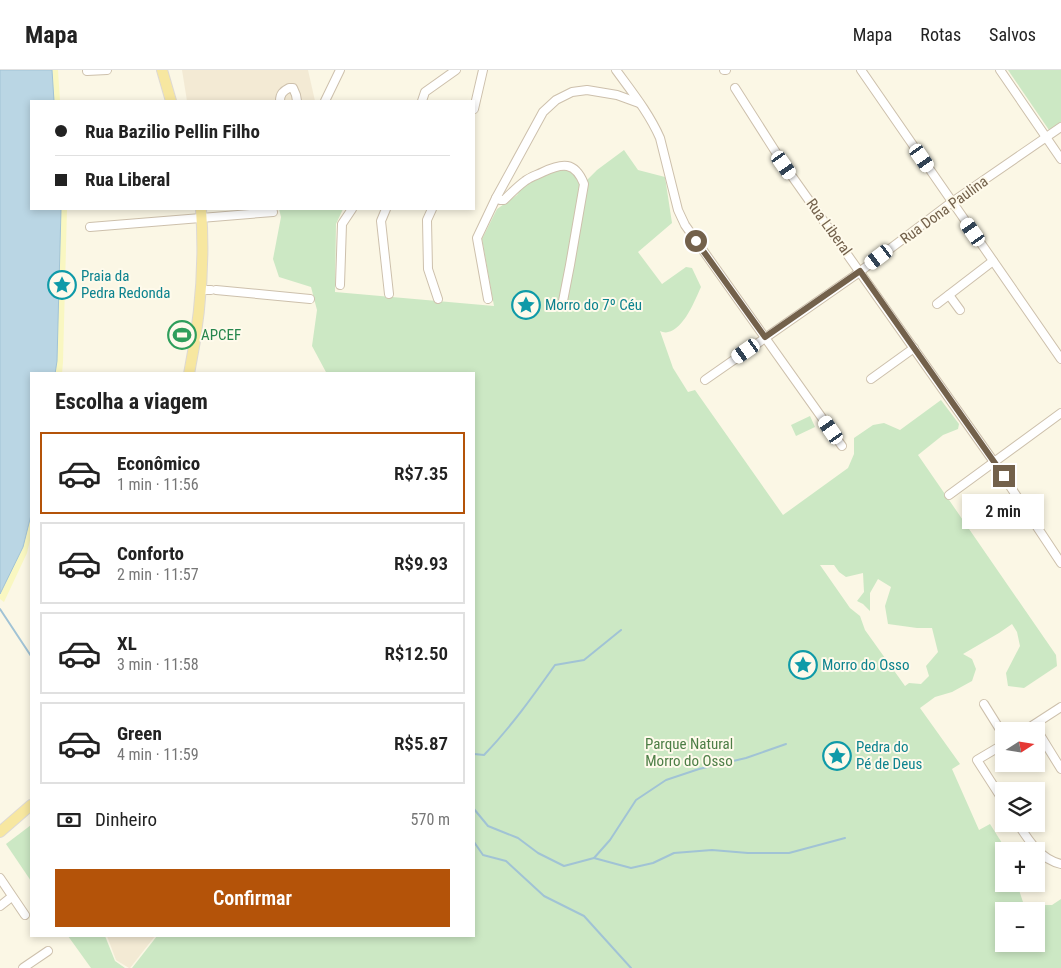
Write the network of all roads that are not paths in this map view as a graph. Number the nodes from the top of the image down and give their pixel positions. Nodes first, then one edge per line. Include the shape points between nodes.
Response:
1 (107, 70) edge
2 (162, 70) edge
3 (166, 70) edge
4 (340, 70) edge
5 (456, 70) edge
6 (483, 70) edge
7 (616, 70) edge
8 (861, 70) edge
9 (1000, 70) edge
10 (87, 71) edge
11 (167, 86) junction
12 (735, 88) dead end
13 (171, 100) edge
14 (280, 100) edge
15 (297, 100) edge
16 (325, 100) edge
17 (422, 100) edge
18 (641, 104) junction
19 (475, 105) edge
20 (1061, 127) edge
21 (1046, 137) junction
22 (1061, 159) edge
23 (496, 198) junction
24 (952, 202) junction
25 (351, 210) edge
26 (386, 210) edge
27 (432, 210) edge
28 (273, 212) dead end
29 (201, 213) edge
30 (90, 227) dead end
31 (993, 261) junction
32 (860, 271) junction
33 (340, 285) dead end
34 (209, 290) junction
35 (389, 294) dead end
36 (949, 295) junction
37 (310, 299) dead end
38 (438, 299) dead end
39 (488, 299) dead end
40 (563, 301) dead end
41 (937, 304) dead end
42 (960, 310) dead end
43 (765, 337) junction
44 (914, 348) junction
45 (1061, 359) edge
46 (189, 372) edge
47 (705, 380) dead end
48 (871, 380) dead end
49 (1061, 413) edge
50 (842, 446) dead end
51 (994, 462) junction
52 (949, 495) dead end
53 (1061, 563) edge
54 (984, 704) dead end
55 (1061, 707) edge
56 (995, 722) edge
57 (1038, 722) edge
58 (1045, 743) edge
59 (995, 749) edge
60 (1061, 769) edge
61 (995, 788) edge
62 (30, 806) edge
63 (0, 832) edge
64 (1023, 832) edge
65 (1061, 864) edge
66 (0, 878) edge
67 (9, 900) dead end
68 (0, 906) edge
69 (25, 915) dead end
70 (48, 951) dead end
71 (23, 968) edge

1 - 10 street
2 - 11 main road
3 - 11 main road
4 - 16 street
5 - 17 street via 425,92
6 - 19 street
7 - 18 street
8 - 24 street
9 - 21 street
11 - 13 main road
12 - 32 street, Rua Liberal via 784,165
14 - 15 street via 284,91 293,88
18 - 23 street via 617,95 587,90 572,92 556,100 543,112
18 - 43 street via 660,138 678,210 685,225
20 - 21 street, Rua Dona Paulina
21 - 22 street
21 - 24 street, Rua Dona Paulina
23 - 39 street via 477,238
23 - 40 street via 504,200 526,180 556,166 570,167 580,176 584,184
24 - 31 street
24 - 32 street, Rua Dona Paulina
25 - 33 street via 342,224
26 - 35 street via 381,221
27 - 38 street via 427,220 428,268
28 - 29 street
29 - 30 street
29 - 34 main road
31 - 36 street
31 - 45 street
32 - 43 street, Rua Dona Paulina
32 - 44 street, Rua Liberal
34 - 37 street
34 - 46 main road via 196,330
36 - 41 street
36 - 42 street
43 - 47 street, Rua Dona Paulina
43 - 50 street
44 - 48 street
44 - 51 street, Rua Liberal
49 - 51 street
51 - 52 street
51 - 53 street, Rua Liberal
54 - 56 street
55 - 57 street
58 - 60 street
59 - 61 street via 977,760
62 - 63 main road
64 - 65 street via 1037,850
66 - 69 street
67 - 68 street
70 - 71 street

